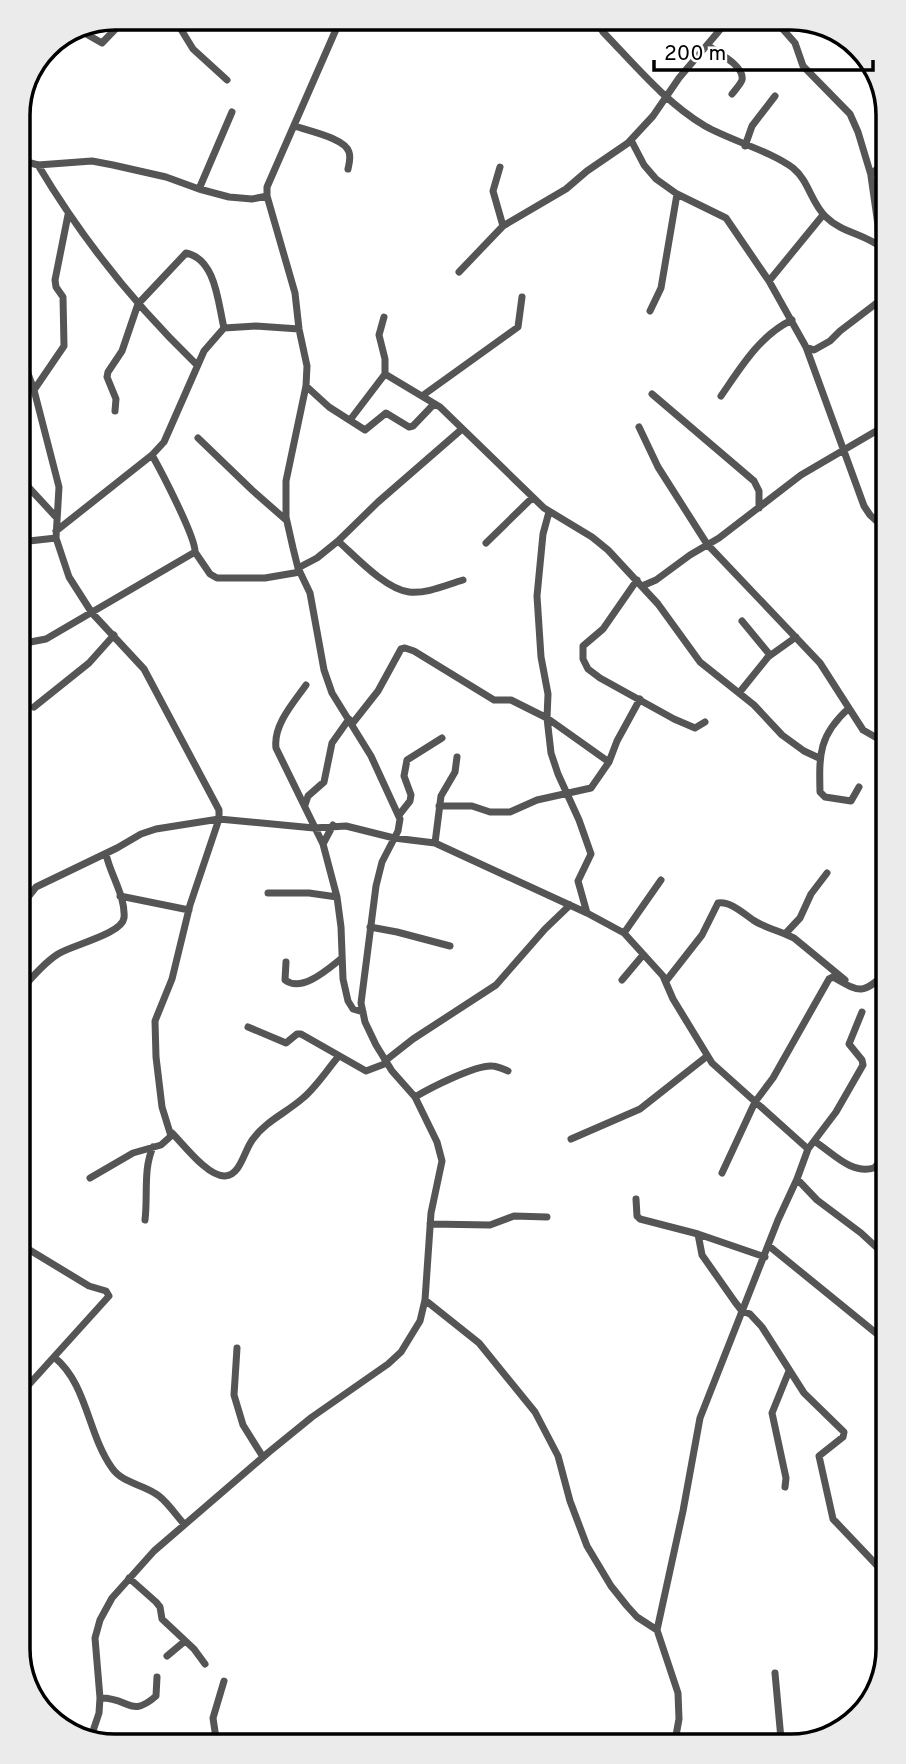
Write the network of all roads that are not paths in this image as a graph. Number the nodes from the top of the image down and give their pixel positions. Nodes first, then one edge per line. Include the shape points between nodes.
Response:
1 (115, 30) edge
2 (181, 30) edge
3 (336, 30) edge
4 (602, 30) edge
5 (720, 30) edge
6 (784, 30) edge
7 (87, 34) edge
8 (708, 45) junction
9 (227, 80) dead end
10 (732, 94) dead end
11 (775, 96) dead end
12 (667, 98) junction
13 (232, 112) dead end
14 (295, 126) junction
15 (631, 140) junction
16 (745, 146) junction
17 (30, 163) edge
18 (38, 165) junction
19 (500, 167) dead end
20 (348, 169) dead end
21 (876, 170) edge
22 (871, 175) junction
23 (199, 189) junction
24 (677, 194) junction
25 (267, 196) junction
26 (876, 210) edge
27 (68, 215) junction
28 (823, 215) junction
29 (503, 226) junction
30 (876, 244) edge
31 (460, 272) dead end
32 (769, 281) junction
33 (522, 297) dead end
34 (138, 304) junction
35 (876, 304) edge
36 (650, 311) dead end
37 (384, 317) dead end
38 (792, 320) junction
39 (224, 328) junction
40 (299, 329) junction
41 (806, 347) junction
42 (195, 363) dead end
43 (385, 374) junction
44 (30, 379) edge
45 (306, 386) junction
46 (34, 390) junction
47 (652, 394) dead end
48 (422, 396) junction
49 (721, 396) dead end
50 (434, 404) junction
51 (115, 411) dead end
52 (350, 420) junction
53 (639, 427) dead end
54 (462, 429) junction
55 (876, 431) edge
56 (198, 438) dead end
57 (843, 449) junction
58 (152, 455) junction
59 (30, 489) edge
60 (532, 498) junction
61 (759, 508) junction
62 (549, 512) junction
63 (57, 518) junction
64 (287, 520) junction
65 (876, 520) edge
66 (56, 535) junction
67 (30, 540) edge
68 (338, 541) junction
69 (486, 543) dead end
70 (707, 544) junction
71 (195, 552) junction
72 (299, 570) junction
73 (463, 580) dead end
74 (640, 583) junction
75 (92, 613) junction
76 (742, 621) dead end
77 (114, 635) junction
78 (796, 637) junction
79 (30, 642) edge
80 (770, 654) junction
81 (306, 685) dead end
82 (739, 693) junction
83 (640, 699) junction
84 (34, 707) dead end
85 (849, 708) junction
86 (547, 718) junction
87 (351, 721) junction
88 (705, 722) dead end
89 (442, 738) dead end
90 (876, 738) edge
91 (457, 757) dead end
92 (819, 758) junction
93 (609, 762) junction
94 (859, 787) dead end
95 (566, 793) junction
96 (305, 806) junction
97 (439, 806) junction
98 (399, 814) junction
99 (219, 818) junction
100 (333, 825) junction
101 (314, 828) junction
102 (394, 838) junction
103 (435, 843) junction
104 (323, 844) junction
105 (106, 854) junction
106 (827, 873) dead end
107 (661, 880) dead end
108 (268, 893) dead end
109 (30, 895) edge
110 (120, 897) junction
111 (337, 897) junction
112 (570, 905) junction
113 (189, 910) junction
114 (587, 912) junction
115 (370, 927) junction
116 (624, 933) junction
117 (785, 934) junction
118 (450, 946) dead end
119 (643, 955) junction
120 (342, 958) junction
121 (286, 962) dead end
122 (30, 980) edge
123 (622, 980) dead end
124 (666, 981) junction
125 (876, 982) edge
126 (857, 989) junction
127 (363, 1013) junction
128 (862, 1013) dead end
129 (248, 1027) dead end
130 (338, 1057) junction
131 (706, 1057) junction
132 (386, 1062) junction
133 (508, 1071) dead end
134 (415, 1097) junction
135 (755, 1102) junction
136 (172, 1133) junction
137 (571, 1139) dead end
138 (814, 1141) junction
139 (153, 1147) junction
140 (808, 1149) junction
141 (876, 1166) edge
142 (722, 1173) dead end
143 (90, 1178) dead end
144 (797, 1179) junction
145 (636, 1199) dead end
146 (547, 1217) dead end
147 (145, 1220) dead end
148 (430, 1224) junction
149 (698, 1234) junction
150 (769, 1246) junction
151 (876, 1247) edge
152 (30, 1250) edge
153 (765, 1257) junction
154 (425, 1300) junction
155 (742, 1311) junction
156 (876, 1333) edge
157 (237, 1348) dead end
158 (54, 1357) junction
159 (789, 1371) junction
160 (30, 1383) edge
161 (262, 1457) junction
162 (785, 1487) dead end
163 (184, 1524) junction
164 (876, 1564) edge
165 (129, 1578) junction
166 (657, 1630) junction
167 (185, 1641) junction
168 (167, 1656) dead end
169 (205, 1664) dead end
170 (775, 1673) dead end
171 (157, 1677) dead end
172 (224, 1681) dead end
173 (100, 1698) junction
174 (93, 1732) edge
175 (215, 1734) edge
176 (676, 1734) edge
177 (780, 1734) edge

1 - 7 street via 102,43
2 - 9 street via 193,49
3 - 14 street
4 - 12 street
5 - 8 street
6 - 22 street via 795,43 803,66 850,114
8 - 10 street via 742,75
8 - 12 street
11 - 16 street via 752,126
12 - 15 street
12 - 16 street via 706,127
13 - 23 street
14 - 20 street via 341,143 350,156
14 - 25 street via 272,174
15 - 24 street via 650,172
15 - 29 street via 566,189
16 - 28 street via 795,170
17 - 18 street
18 - 23 street via 92,161
18 - 27 street
19 - 29 street via 492,191
21 - 22 street
22 - 26 street
23 - 25 street via 229,197
24 - 32 street via 726,218
24 - 36 street via 661,288
25 - 40 street via 295,293
27 - 34 street
27 - 46 street via 55,280 63,297 64,346
28 - 30 street
28 - 32 street
29 - 31 street
32 - 38 street
33 - 48 street via 518,327
34 - 39 street via 188,253 208,268
34 - 42 street
34 - 51 street via 122,351 108,372
35 - 41 street via 825,345 814,350
37 - 43 street via 379,335
38 - 41 street
38 - 49 street via 762,341
39 - 40 street
39 - 58 street via 204,351 164,442
40 - 45 street
41 - 57 street
43 - 48 street
43 - 52 street
44 - 46 street
45 - 52 street
45 - 64 street via 286,481
46 - 63 street via 59,487
47 - 61 street via 754,481
48 - 50 street
50 - 52 street via 409,426 386,413 367,430
50 - 54 street
53 - 70 street via 658,467
54 - 60 street
54 - 68 street
55 - 57 street
56 - 64 street
57 - 61 street
57 - 65 street via 867,511
58 - 66 street
58 - 71 street
59 - 63 street
60 - 62 street
60 - 69 street
61 - 70 street
62 - 74 street via 592,537
62 - 86 street via 537,596
63 - 66 street
64 - 72 street
66 - 67 street
66 - 75 street via 69,577
68 - 72 street
68 - 73 street via 376,575 403,591
70 - 74 street via 656,580
70 - 78 street
71 - 72 street via 216,578 265,578
71 - 75 street
72 - 87 street via 310,593 324,670
74 - 82 street via 700,662
74 - 83 street via 583,646 582,653 593,673
75 - 77 street
75 - 79 street via 46,639
76 - 80 street
77 - 84 street via 89,663
77 - 99 street via 149,679 217,803
78 - 80 street
78 - 85 street via 820,663
80 - 82 street
81 - 96 street via 275,740 280,760
82 - 92 street via 782,735
83 - 88 street via 693,727
83 - 93 street
85 - 90 street via 865,732
85 - 92 street via 835,723
86 - 87 street via 511,700 494,700 403,648 378,691
86 - 93 street
86 - 95 street via 551,753
87 - 96 street via 332,743 324,782 308,796
87 - 98 street
89 - 98 street via 407,760 404,776 411,795
91 - 97 street
92 - 94 street via 822,796 852,801
93 - 95 street via 591,788
95 - 97 street via 510,812
95 - 114 street via 592,854 578,881
96 - 101 street
97 - 103 street
98 - 102 street
99 - 101 street
99 - 105 street via 156,829
99 - 113 street
100 - 101 street
100 - 102 street
100 - 104 street
101 - 104 street
102 - 103 street
102 - 115 street via 382,862
103 - 112 street
104 - 111 street
105 - 109 street via 36,887
105 - 110 street
106 - 117 street
107 - 116 street
108 - 111 street
110 - 113 street
110 - 122 street via 124,918 118,928 60,953
111 - 120 street
112 - 114 street
112 - 132 street via 492,989 413,1039
113 - 136 street via 155,1027 162,1107
114 - 116 street
115 - 118 street
115 - 127 street
116 - 119 street
117 - 124 street via 720,902 702,935
117 - 126 street
119 - 123 street
119 - 124 street
120 - 121 street via 296,985 285,980
120 - 127 street via 348,1001
124 - 131 street
125 - 126 street via 868,989
126 - 135 street via 829,979
127 - 132 street
128 - 138 street via 849,1044 863,1065
129 - 130 street via 286,1043 301,1034
130 - 132 street via 366,1071
130 - 136 street via 303,1098 265,1125 238,1170 229,1176 206,1168
131 - 135 street
131 - 137 street via 640,1109
132 - 134 street
133 - 134 street via 485,1067
134 - 148 street via 442,1161
135 - 140 street
135 - 142 street
136 - 139 street
138 - 140 street
138 - 141 street via 842,1162 870,1170
139 - 143 street via 124,1157
139 - 147 street via 147,1164
140 - 144 street
144 - 150 street
144 - 151 street
145 - 149 street via 639,1219
146 - 148 street via 510,1217 490,1225
148 - 154 street
149 - 153 street
149 - 155 street via 702,1255
150 - 153 street
150 - 156 street
152 - 158 street via 109,1295
153 - 155 street
154 - 161 street via 420,1321 401,1352
154 - 166 street via 479,1343 535,1412 558,1456 587,1546 627,1606
155 - 159 street via 762,1327
155 - 166 street via 701,1418
157 - 161 street via 234,1395 243,1425
158 - 160 street
158 - 163 street via 66,1368 111,1467 159,1496
159 - 162 street via 772,1413
159 - 164 street via 812,1402 844,1432 819,1456 833,1519
161 - 163 street
163 - 165 street
165 - 167 street via 156,1602 162,1619
165 - 173 street via 107,1605 97,1628
166 - 176 street via 678,1693
167 - 168 street
167 - 169 street
170 - 177 street
171 - 173 street via 156,1696 143,1706
172 - 175 street via 213,1718
173 - 174 street

